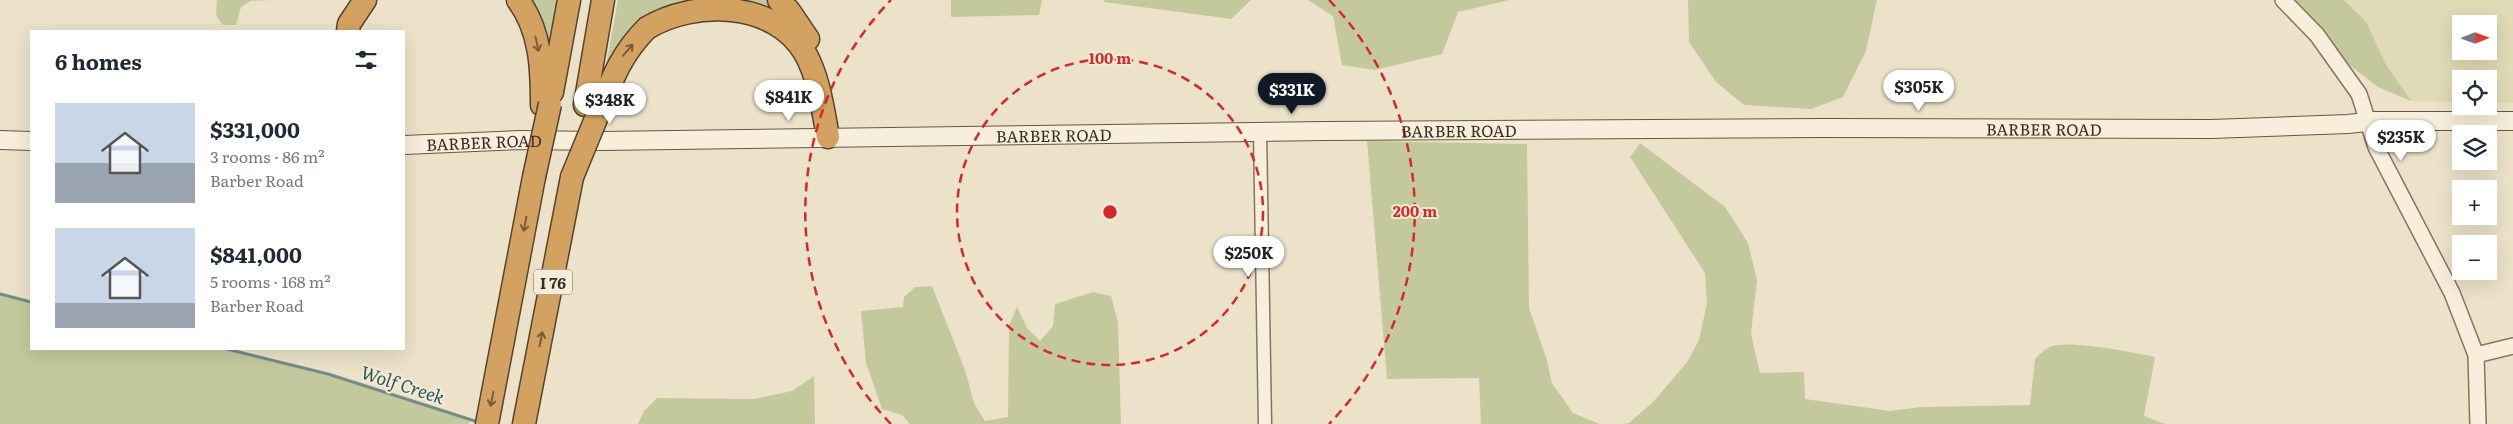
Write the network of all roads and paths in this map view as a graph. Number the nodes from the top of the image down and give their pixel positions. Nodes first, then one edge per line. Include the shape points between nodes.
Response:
1 (351, 0) edge
2 (365, 0) edge
3 (518, 0) edge
4 (569, 0) edge
5 (603, 0) edge
6 (779, 0) edge
7 (2282, 0) edge
8 (339, 30) edge
9 (348, 30) edge
10 (546, 105) junction
11 (593, 107) junction
12 (2513, 121) edge
13 (2367, 122) junction
14 (1260, 132) junction
15 (834, 137) junction
16 (0, 140) edge
17 (30, 141) edge
18 (405, 145) edge
19 (2513, 346) edge
20 (2476, 355) junction
21 (487, 424) edge
22 (524, 424) edge
23 (1265, 424) edge
24 (2478, 424) edge

1 - 8 highway
2 - 9 highway
3 -> 10 highway via 529,16 537,38
4 - 10 highway
5 - 11 highway
6 - 15 highway via 806,36 819,61
7 - 13 street via 2317,35 2355,87
10 -> 21 highway, I 76, bridge
11 -> 15 highway via 621,58 647,28 679,8 705,2 730,2 770,17 795,38 812,70
22 -> 11 highway, I 76, bridge via 572,177
12 - 13 main road, BARBER ROAD
13 - 14 main road, BARBER ROAD via 2203,129
13 - 20 street via 2376,147 2452,293
14 - 15 main road, BARBER ROAD
14 - 23 street
15 - 18 main road, BARBER ROAD via 602,142 520,140
16 - 17 main road
19 - 20 street
20 - 24 street

